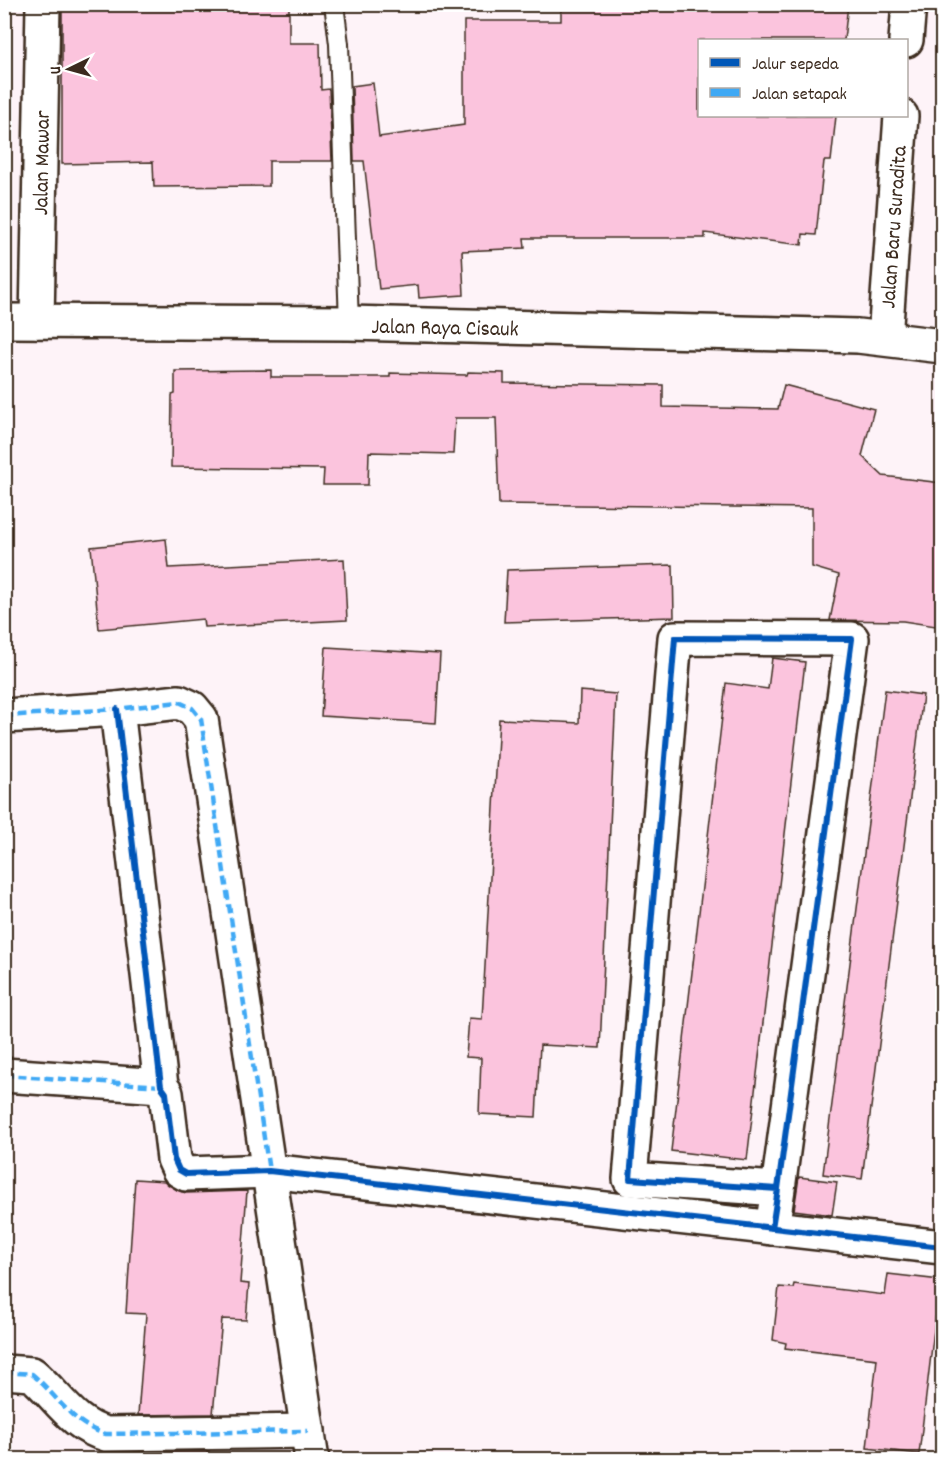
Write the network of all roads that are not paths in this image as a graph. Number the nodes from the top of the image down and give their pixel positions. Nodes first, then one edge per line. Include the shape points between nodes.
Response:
1 (43, 4) edge
2 (334, 4) edge
3 (909, 4) edge
4 (906, 39) edge
5 (901, 117) edge
6 (4, 321) edge
7 (37, 321) junction
8 (349, 323) junction
9 (885, 338) junction
10 (942, 346) edge
11 (117, 710) junction
12 (4, 716) edge
13 (4, 1075) edge
14 (161, 1086) junction
15 (269, 1171) junction
16 (778, 1189) junction
17 (772, 1228) junction
18 (942, 1247) edge
19 (4, 1372) edge
20 (310, 1445) edge

1 - 7 street, Jalan Mawar
2 - 8 lane via 339,44
3 - 4 street
5 - 9 street, Jalan Baru Suradita
6 - 7 street, Jalan Raya Cisauk
7 - 8 street, Jalan Raya Cisauk
8 - 9 street, Jalan Raya Cisauk
9 - 10 street, Jalan Raya Cisauk
11 - 12 street
11 - 14 street
11 - 15 street via 179,702 192,708 201,719
13 - 14 street
14 - 15 street via 166,1093 174,1159 179,1170 186,1174
15 - 17 street
15 - 20 street
16 - 16 street via 852,639 675,638 630,1179
16 - 17 street
17 - 18 street
19 - 20 street via 32,1374 89,1430

